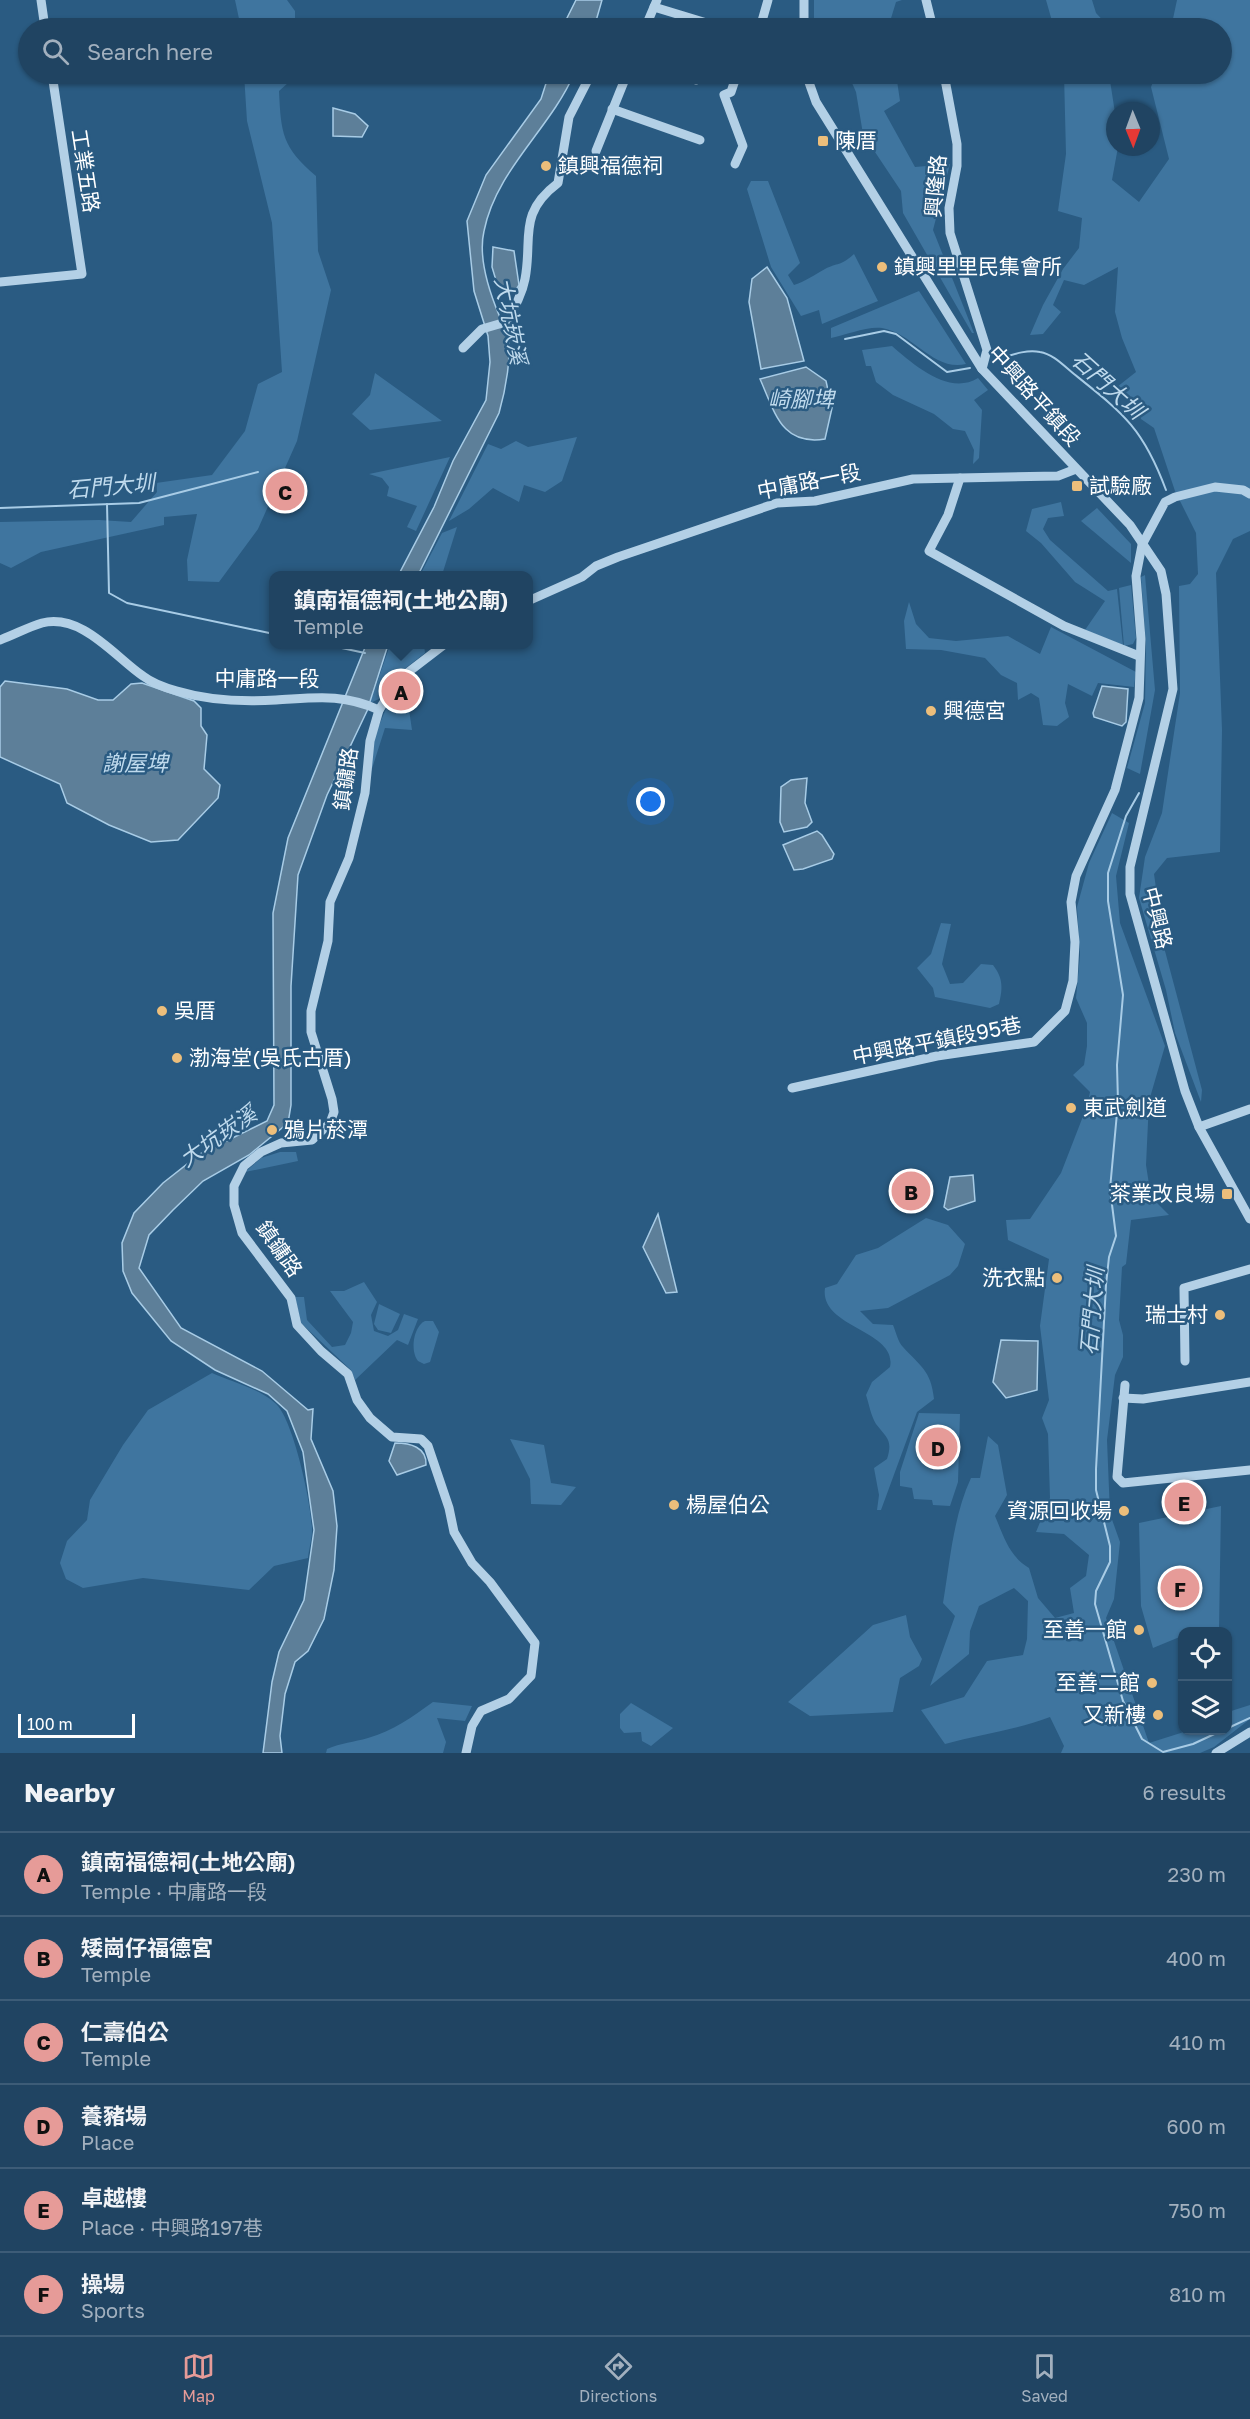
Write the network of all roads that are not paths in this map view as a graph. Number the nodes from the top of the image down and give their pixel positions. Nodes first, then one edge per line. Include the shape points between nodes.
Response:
1 (41, 0) edge
2 (768, 0) edge
3 (804, 0) edge
4 (926, 0) edge
5 (656, 4) edge
6 (44, 18) edge
7 (650, 18) edge
8 (695, 18) edge
9 (763, 18) edge
10 (804, 18) edge
11 (930, 18) edge
12 (54, 84) edge
13 (586, 84) edge
14 (623, 84) edge
15 (734, 84) edge
16 (810, 84) edge
17 (946, 84) edge
18 (612, 109) junction
19 (700, 140) dead end
20 (596, 151) dead end
21 (735, 164) dead end
22 (0, 282) edge
23 (463, 348) dead end
24 (982, 369) junction
25 (1076, 469) junction
26 (960, 478) junction
27 (1250, 494) edge
28 (1143, 544) junction
29 (533, 599) edge
30 (0, 640) edge
31 (440, 649) edge
32 (1139, 656) junction
33 (375, 708) junction
34 (792, 1088) dead end
35 (1250, 1109) edge
36 (1199, 1127) junction
37 (1250, 1219) edge
38 (1250, 1269) edge
39 (1185, 1361) dead end
40 (1250, 1382) edge
41 (1125, 1385) dead end
42 (1123, 1398) junction
43 (1250, 1470) edge
44 (1250, 1732) edge
45 (466, 1753) edge
46 (1216, 1753) edge

1 - 6 street
2 - 9 street
3 - 10 street
4 - 11 street
5 - 7 street
5 - 8 street
12 - 22 street, 工業五路 via 82,274
13 - 23 street via 569,117 558,183 541,195 527,232 522,290 506,322 483,329
14 - 18 street
15 - 21 street via 731,92 724,95 743,146
16 - 24 street, 中興路平鎮段 via 816,102
17 - 24 street, 興隆路 via 957,144 950,233 987,350
18 - 19 street
18 - 20 street
24 - 25 street, 中興路平鎮段
25 - 26 street, 中庸路一段 via 1058,476
25 - 28 street, 中興路平鎮段
26 - 29 street, 中庸路一段 via 914,479 815,501 777,503 618,557
26 - 32 street via 948,515 929,551 1064,626
27 - 28 street, 中興路平鎮段95巷 via 1215,487 1174,497 1165,502
28 - 32 street, 中興路平鎮段95巷 via 1136,576
28 - 36 street, 中興路 via 1161,571 1166,594 1173,689 1130,867 1130,894 1185,1092
30 - 33 street, 中庸路一段 via 44,622 68,624 99,639 145,678 175,691 204,698 343,698
31 - 33 street via 398,680
32 - 34 street, 中興路平鎮段95巷 via 1139,698 1115,790 1076,876 1071,902 1073,981 1065,1011 1034,1042 937,1056
33 - 45 street, 鎮鏞路 via 365,793 352,847 330,902 328,941 311,1011 311,1032 334,1112 330,1123 312,1140 281,1143 244,1166 234,1186 234,1205 242,1233 291,1298 297,1325 348,1374 357,1400 370,1418 392,1437 421,1439 428,1446 454,1532 472,1563 535,1643 531,1676 509,1699 481,1711 472,1726
35 - 36 street
36 - 37 street, 中興路
38 - 39 street via 1184,1288
40 - 42 street via 1143,1399
41 - 42 street
42 - 43 street via 1117,1477 1123,1483
44 - 46 street

